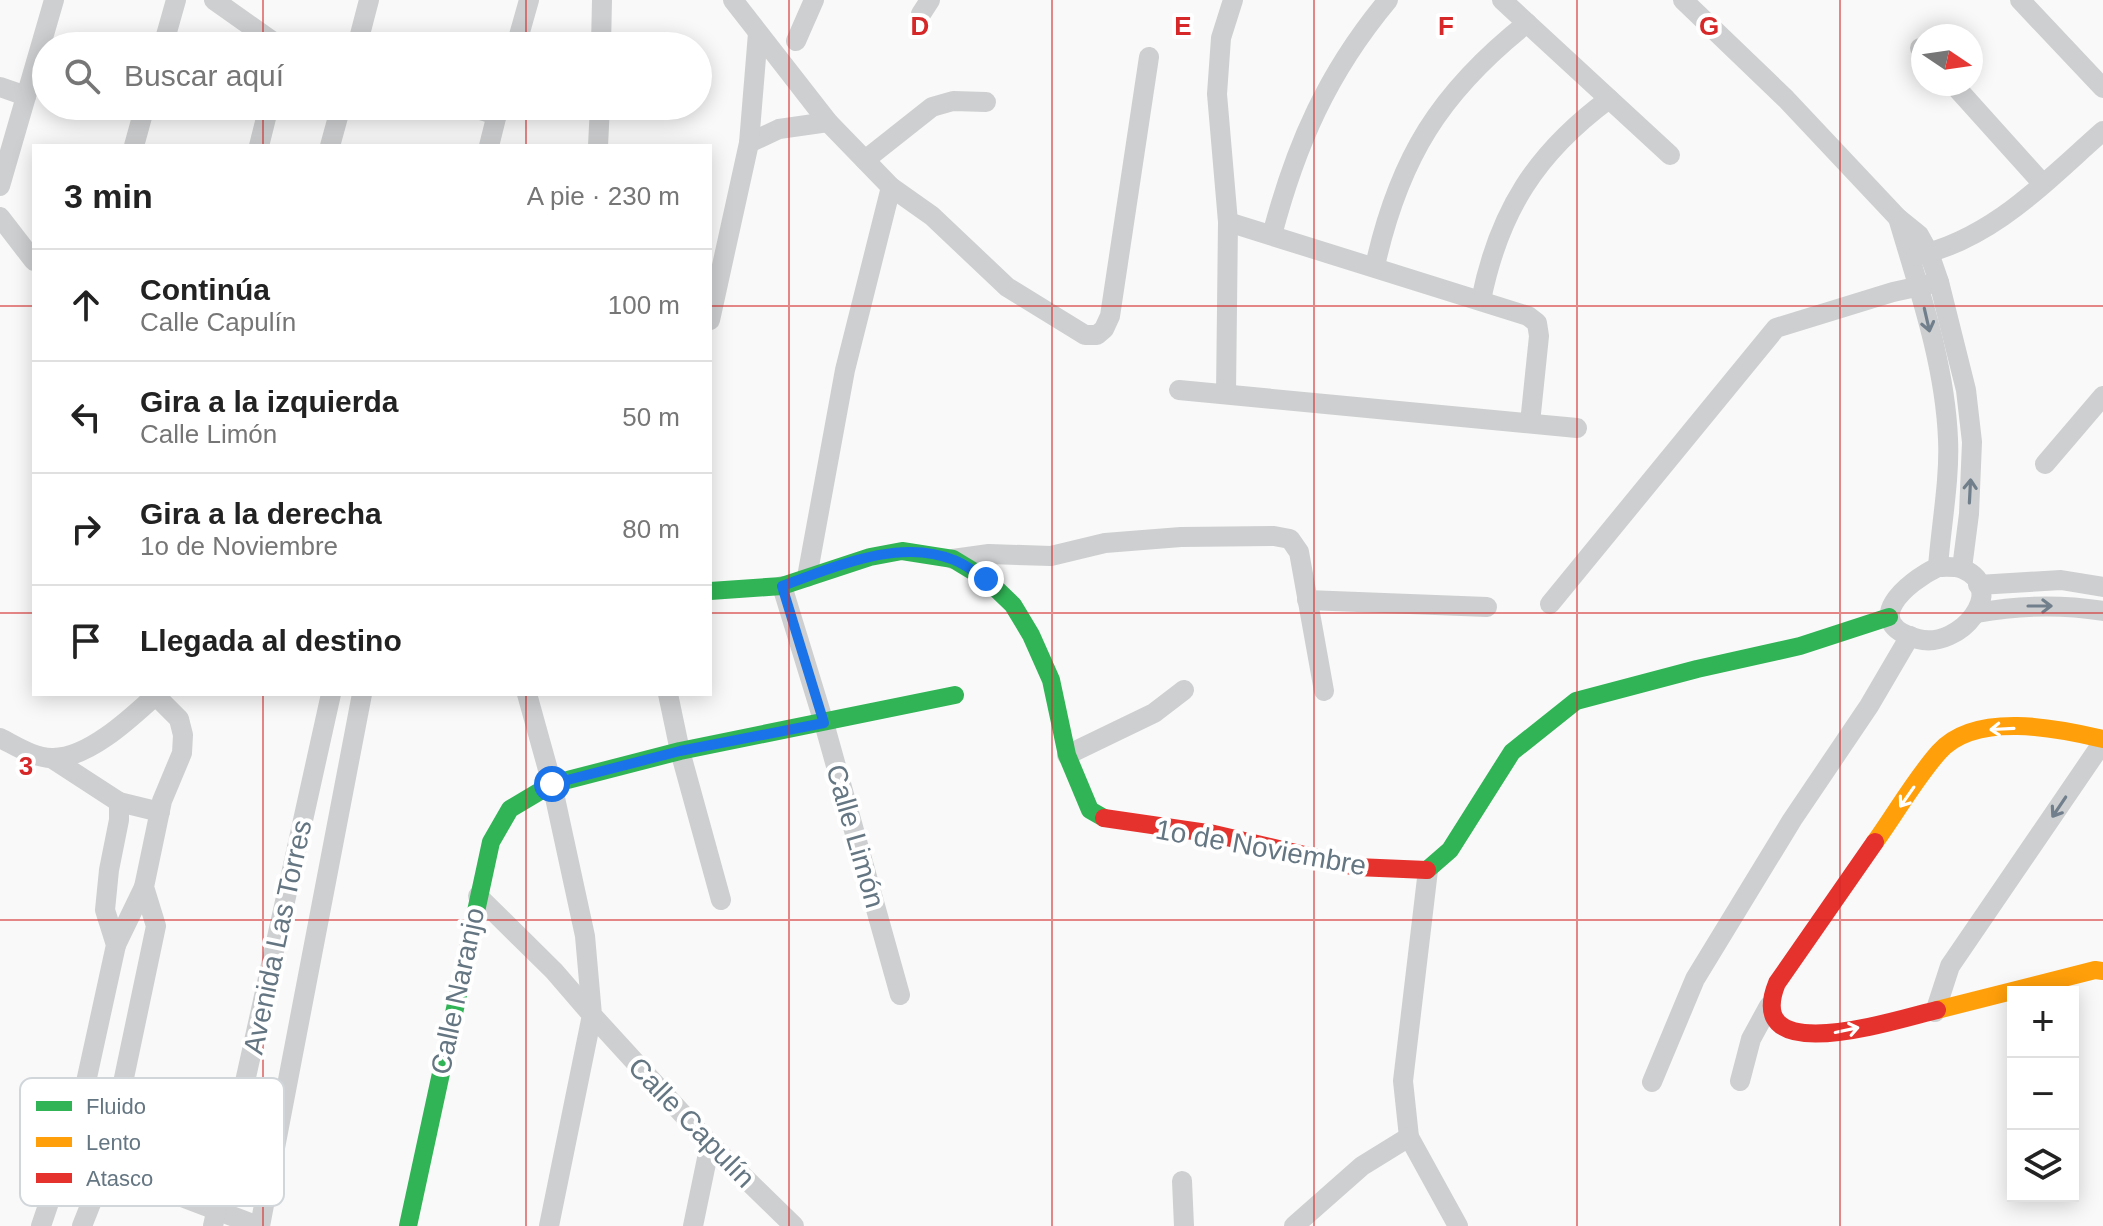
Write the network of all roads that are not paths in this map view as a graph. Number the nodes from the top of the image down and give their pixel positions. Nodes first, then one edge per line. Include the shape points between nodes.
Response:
1 (54, 0) edge
2 (176, 0) edge
3 (214, 0) edge
4 (369, 0) edge
5 (529, 0) edge
6 (602, 0) edge
7 (733, 0) edge
8 (814, 0) edge
9 (1233, 0) edge
10 (1388, 0) edge
11 (1502, 0) edge
12 (1683, 0) edge
13 (2020, 0) edge
14 (1527, 23) junction
15 (45, 32) edge
16 (167, 32) edge
17 (259, 32) edge
18 (361, 32) edge
19 (520, 32) edge
20 (601, 32) edge
21 (758, 33) junction
22 (796, 41) dead end
23 (1149, 57) dead end
24 (32, 75) edge
25 (0, 87) edge
26 (2103, 88) edge
27 (26, 96) junction
28 (1964, 96) edge
29 (1609, 99) junction
30 (986, 102) dead end
31 (141, 120) edge
32 (266, 120) edge
33 (337, 120) edge
34 (496, 120) edge
35 (599, 120) edge
36 (828, 122) junction
37 (2103, 131) edge
38 (749, 143) junction
39 (135, 144) edge
40 (260, 144) edge
41 (331, 144) edge
42 (490, 144) edge
43 (598, 144) edge
44 (1670, 155) dead end
45 (865, 160) junction
46 (2043, 184) junction
47 (0, 186) edge
48 (891, 187) junction
49 (0, 217) edge
50 (1228, 222) junction
51 (1272, 235) junction
52 (1920, 255) junction
53 (32, 258) edge
54 (1375, 266) junction
55 (1929, 284) junction
56 (1481, 300) junction
57 (712, 310) edge
58 (1179, 390) dead end
59 (1226, 394) junction
60 (2103, 396) edge
61 (1530, 423) junction
62 (1577, 428) dead end
63 (1948, 440) junction
64 (1972, 442) junction
65 (2045, 464) dead end
66 (953, 559) junction
67 (1938, 567) junction
68 (1962, 568) junction
69 (807, 577) junction
70 (1978, 585) junction
71 (782, 586) junction
72 (2103, 587) edge
73 (712, 591) edge
74 (1307, 600) junction
75 (1550, 604) dead end
76 (1487, 607) dead end
77 (2103, 611) edge
78 (1977, 613) junction
79 (1889, 617) junction
80 (1910, 636) junction
81 (1184, 690) dead end
82 (1324, 691) dead end
83 (955, 695) dead end
84 (155, 696) edge
85 (157, 696) edge
86 (331, 696) edge
87 (362, 696) edge
88 (528, 696) edge
89 (668, 696) edge
90 (824, 723) junction
91 (0, 738) edge
92 (2103, 741) edge
93 (680, 751) junction
94 (1067, 755) junction
95 (53, 759) junction
96 (552, 784) junction
97 (119, 802) junction
98 (160, 812) junction
99 (334, 836) junction
100 (296, 852) junction
101 (1428, 870) junction
102 (144, 887) junction
103 (478, 896) junction
104 (721, 900) dead end
105 (116, 945) junction
106 (2100, 965) edge
107 (900, 995) dead end
108 (1769, 1006) junction
109 (592, 1009) junction
110 (1935, 1012) junction
111 (87, 1078) edge
112 (124, 1078) edge
113 (246, 1078) edge
114 (1740, 1081) dead end
115 (1652, 1082) dead end
116 (284, 1096) edge
117 (1409, 1137) junction
118 (710, 1144) junction
119 (1182, 1181) dead end
120 (48, 1206) edge
121 (90, 1206) edge
122 (189, 1206) edge
123 (263, 1206) edge
124 (215, 1218) edge
125 (41, 1226) edge
126 (82, 1226) edge
127 (259, 1226) edge
128 (408, 1226) edge
129 (549, 1226) edge
130 (693, 1226) edge
131 (794, 1226) edge
132 (1184, 1226) edge
133 (1294, 1226) edge
134 (1458, 1226) edge

1 - 15 street
2 - 16 street
3 - 17 street
4 - 18 street
5 - 19 street
6 - 20 street
7 - 21 street
8 - 22 street
9 - 50 street via 1221,38 1217,94
10 - 51 street via 1333,76 1307,126
11 - 14 street
12 - 52 street via 1898,218
13 - 26 street
14 - 29 street
14 - 54 street via 1464,79 1430,124 1398,186
21 - 36 street
21 - 38 street
23 - 48 street via 1110,316 1097,335 1085,335 1007,287 932,216
24 - 27 street
25 - 27 street
27 - 47 street
28 - 46 street
29 - 44 street
29 - 56 street via 1581,120 1533,171 1499,232
30 - 45 street via 953,101 932,107
31 - 39 street
32 - 40 street
33 - 41 street
34 - 42 street
35 - 43 street
36 - 38 street via 779,129
36 - 45 street
37 - 46 street
38 - 57 street
45 - 48 street
46 - 52 street via 2008,215 1974,235
48 - 69 street via 845,370
49 - 53 street
50 - 51 street
50 - 59 street
51 - 54 street
52 - 55 street
54 - 56 street
55 -> 63 street
55 - 64 street via 1966,390
55 - 75 street via 1776,328
56 - 61 street via 1537,323
58 - 59 street
59 - 61 street
60 - 65 street
61 - 62 street
63 - 64 street
63 - 67 street
68 -> 64 street
66 - 69 street, 1o de Noviembre via 902,551
66 - 74 street via 1051,556 1105,543 1181,537 1274,536 1290,539 1299,552
66 - 94 street, 1o de Noviembre via 986,579 1013,605 1031,635 1051,680
67 - 68 street
67 - 79 street via 1910,584 1892,604
68 - 70 street
69 - 71 street, 1o de Noviembre
70 - 72 street via 2061,580
70 - 78 street
71 - 73 street, 1o de Noviembre
71 - 90 street, Calle Limón
74 - 76 street
74 - 82 street
78 -> 77 street via 2057,605
78 - 80 street via 1946,638
79 - 80 street via 1893,627
79 - 101 street via 1800,646 1576,701 1512,752 1450,850
80 - 115 street via 1695,979
81 - 94 street via 1154,713
83 - 90 street
84 - 95 street via 94,746
85 - 98 street via 179,719 183,735 179,765
86 - 100 street, Avenida Las Torres
87 - 99 street, Avenida Las Torres
88 - 96 street
89 - 93 street
90 - 93 street
90 - 107 street, Calle Limón
91 - 95 street
92 -> 108 street via 2066,730 2007,728 1957,737 1939,751 1777,983
92 -> 110 street via 1950,966
93 - 96 street
93 - 104 street
94 - 101 street, 1o de Noviembre via 1090,810 1109,821 1214,834 1356,867
95 - 97 street
96 - 103 street, Calle Naranjo via 510,809 491,842
96 - 109 street via 585,936
97 - 98 street
97 - 105 street via 105,910
98 - 102 street
99 - 100 street
99 - 116 street, Avenida Las Torres
100 - 113 street, Avenida Las Torres
101 - 117 street via 1403,1081
102 - 105 street
102 - 112 street via 156,926
103 - 109 street, Calle Capulín
103 - 128 street, Calle Naranjo
105 - 111 street
106 - 110 street
108 -> 110 street via 1782,1027 1802,1034
108 - 114 street via 1751,1039
109 - 118 street, Calle Capulín
109 - 129 street
117 - 133 street via 1362,1166
117 - 134 street
118 - 130 street
118 - 131 street, Calle Capulín
119 - 132 street
120 - 125 street
121 - 126 street
122 - 124 street
123 - 127 street, Avenida Las Torres
124 - 127 street

